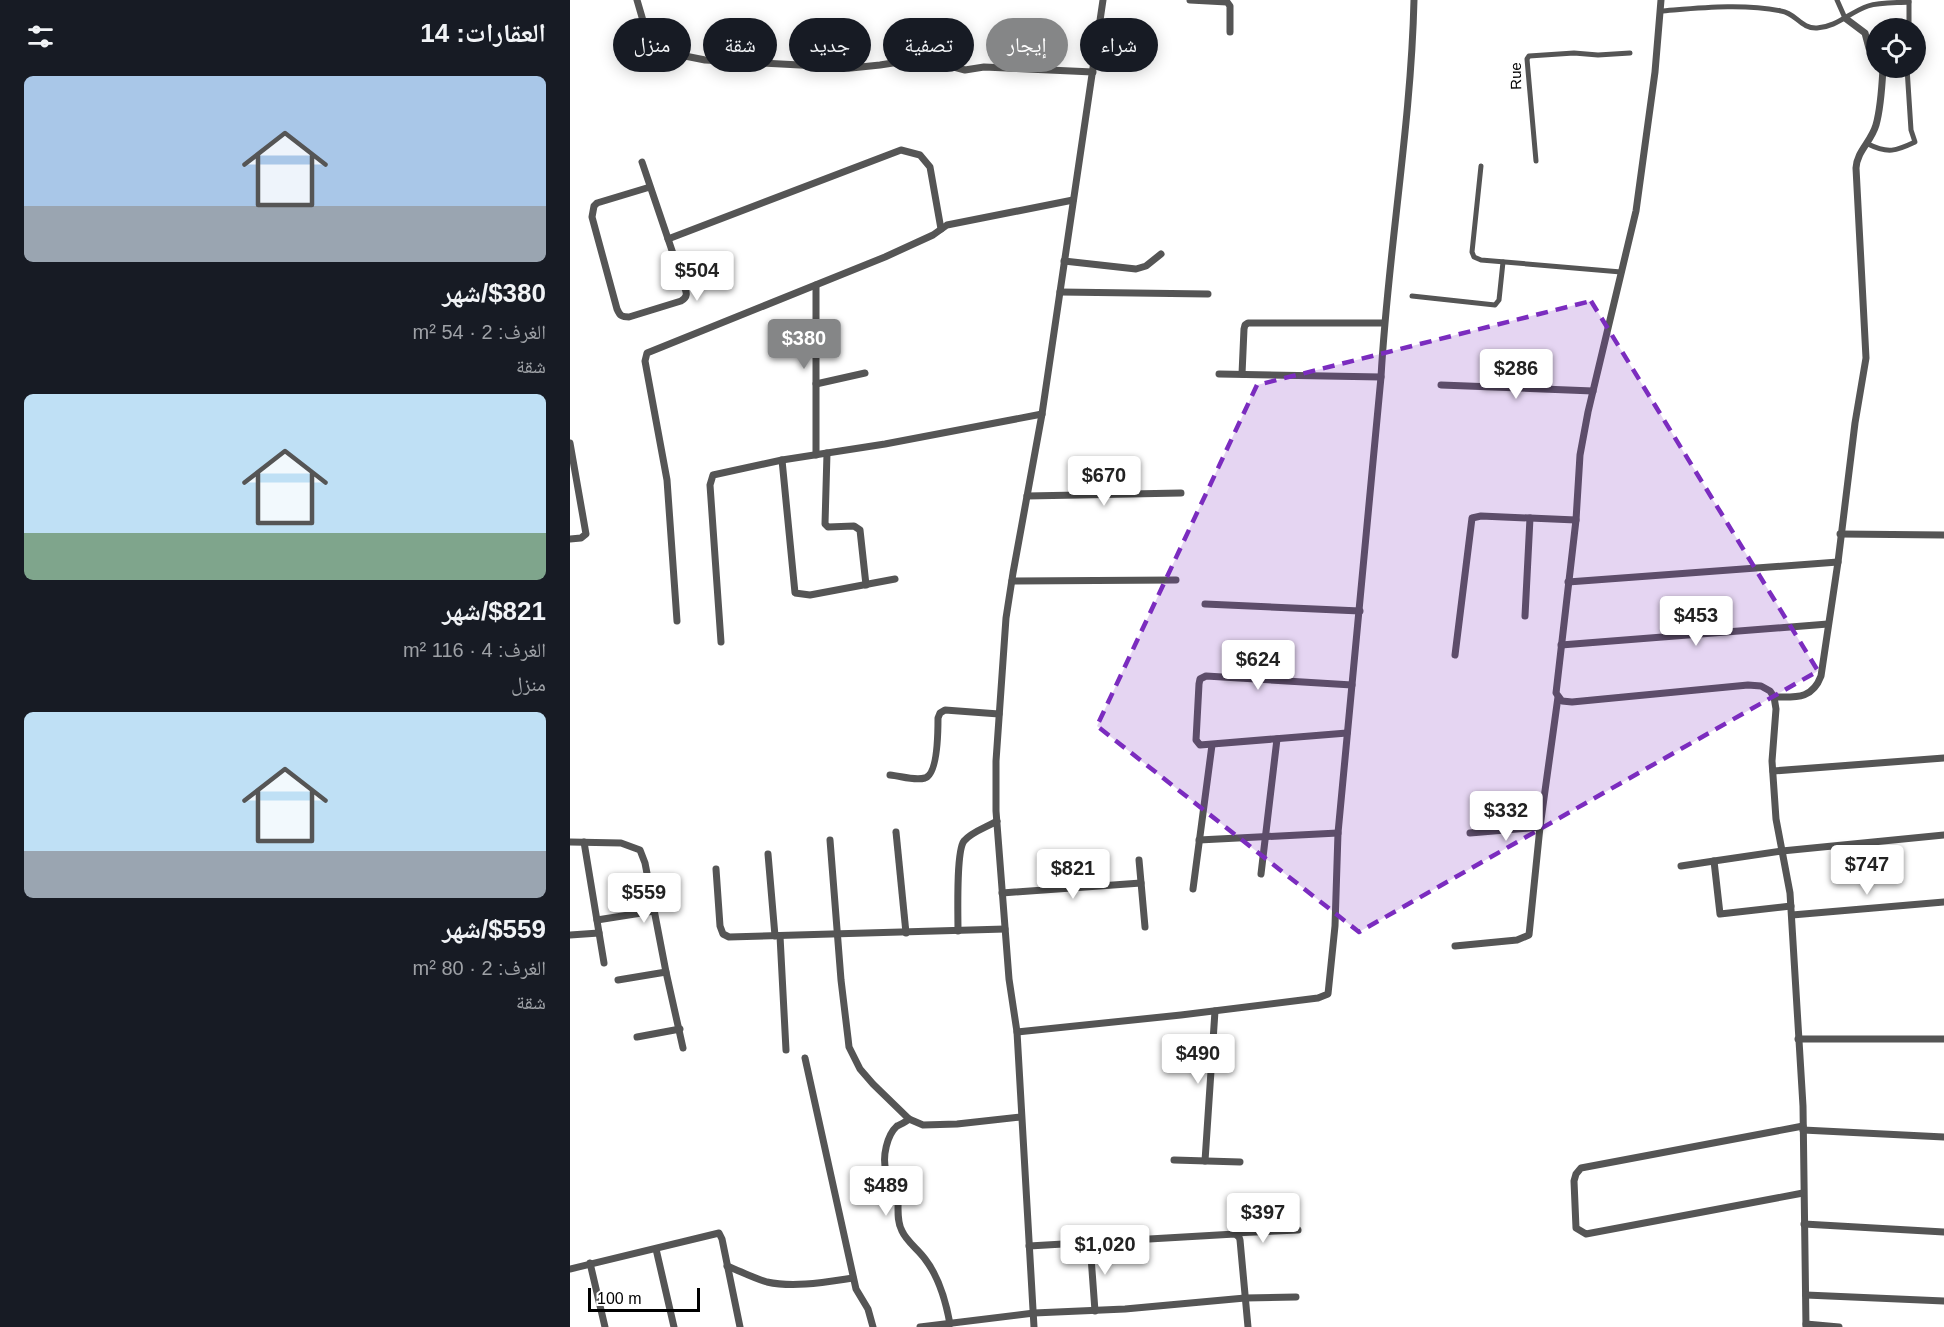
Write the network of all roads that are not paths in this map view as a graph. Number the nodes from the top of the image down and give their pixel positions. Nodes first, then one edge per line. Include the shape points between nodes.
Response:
1 (637, 0) edge
2 (1103, 0) edge
3 (1190, 0) edge
4 (1414, 0) edge
5 (1661, 0) edge
6 (1837, 0) edge
7 (1909, 1) edge
8 (1660, 11) junction
9 (1100, 18) edge
10 (1845, 18) junction
11 (1909, 18) edge
12 (1230, 32) dead end
13 (1866, 37) edge
14 (1630, 53) dead end
15 (1080, 71) edge
16 (1093, 72) edge
17 (1882, 78) edge
18 (1908, 78) edge
19 (1868, 144) junction
20 (1536, 161) dead end
21 (642, 162) dead end
22 (1481, 166) dead end
23 (650, 187) junction
24 (1073, 200) junction
25 (941, 229) junction
26 (668, 239) junction
27 (1161, 254) dead end
28 (1064, 261) junction
29 (1503, 262) junction
30 (1621, 272) junction
31 (816, 285) junction
32 (1060, 292) junction
33 (1208, 294) dead end
34 (1412, 296) dead end
35 (1384, 323) junction
36 (865, 374) dead end
37 (1219, 374) dead end
38 (1242, 375) junction
39 (1381, 377) junction
40 (816, 384) junction
41 (1441, 385) dead end
42 (1593, 391) junction
43 (1042, 414) junction
44 (570, 444) edge
45 (827, 453) junction
46 (816, 455) junction
47 (782, 460) junction
48 (1181, 493) dead end
49 (1027, 496) junction
50 (1530, 518) junction
51 (1576, 520) junction
52 (1840, 534) junction
53 (1944, 535) edge
54 (570, 539) edge
55 (1838, 562) junction
56 (895, 579) dead end
57 (1176, 580) dead end
58 (1012, 581) junction
59 (1569, 582) junction
60 (866, 585) junction
61 (1205, 604) dead end
62 (1360, 611) junction
63 (1525, 616) dead end
64 (677, 621) dead end
65 (1828, 624) junction
66 (721, 642) dead end
67 (1561, 645) junction
68 (1455, 655) dead end
69 (1352, 685) junction
70 (1558, 697) junction
71 (1774, 697) junction
72 (999, 714) junction
73 (1347, 733) junction
74 (1277, 739) junction
75 (1212, 745) junction
76 (1944, 758) edge
77 (1773, 771) junction
78 (890, 775) dead end
79 (997, 821) junction
80 (1540, 827) junction
81 (896, 832) dead end
82 (1338, 833) junction
83 (1470, 833) dead end
84 (1944, 835) edge
85 (1265, 837) junction
86 (830, 840) dead end
87 (1199, 840) junction
88 (570, 842) edge
89 (584, 842) junction
90 (1782, 851) junction
91 (768, 854) dead end
92 (1139, 860) dead end
93 (1714, 861) junction
94 (1681, 866) dead end
95 (716, 869) dead end
96 (1261, 874) dead end
97 (1141, 883) junction
98 (1193, 889) dead end
99 (1002, 893) junction
100 (1944, 902) edge
101 (1791, 906) junction
102 (654, 911) junction
103 (1792, 915) junction
104 (597, 920) junction
105 (1145, 927) dead end
106 (1005, 928) junction
107 (958, 931) junction
108 (599, 933) junction
109 (906, 933) junction
110 (838, 934) junction
111 (570, 935) edge
112 (777, 936) junction
113 (1455, 946) dead end
114 (604, 963) dead end
115 (666, 972) junction
116 (618, 980) dead end
117 (1215, 1011) junction
118 (680, 1029) junction
119 (1017, 1032) junction
120 (637, 1037) dead end
121 (1798, 1039) junction
122 (1944, 1039) edge
123 (683, 1048) dead end
124 (786, 1050) dead end
125 (805, 1058) dead end
126 (1021, 1117) junction
127 (909, 1119) junction
128 (1803, 1128) junction
129 (1944, 1137) edge
130 (1174, 1160) dead end
131 (1205, 1161) junction
132 (1240, 1162) dead end
133 (1803, 1193) junction
134 (1804, 1224) junction
135 (1298, 1230) dead end
136 (1944, 1232) edge
137 (1227, 1233) junction
138 (1090, 1243) junction
139 (1029, 1246) junction
140 (656, 1249) junction
141 (590, 1263) junction
142 (727, 1266) junction
143 (570, 1269) edge
144 (853, 1278) junction
145 (1806, 1295) junction
146 (1296, 1297) dead end
147 (1245, 1298) junction
148 (1944, 1301) edge
149 (1095, 1311) junction
150 (1034, 1313) junction
151 (950, 1324) junction
152 (1806, 1326) edge
153 (605, 1327) edge
154 (674, 1327) edge
155 (740, 1327) edge
156 (873, 1327) edge
157 (920, 1327) edge
158 (1034, 1327) edge
159 (1248, 1327) edge
160 (1839, 1327) edge

1 - 15 street via 651,48 705,60 851,68 928,60 965,70 984,67
2 - 9 street
3 - 12 street via 1227,2
4 - 35 street via 1413,58
5 - 8 street
6 - 10 street
7 - 10 street via 1867,6
7 - 11 street
8 - 10 street via 1779,10 1815,29
8 - 30 street via 1646,150
10 - 13 street
14 - 20 street, Rue via 1528,56
16 - 24 street
17 - 19 street via 1876,124
18 - 19 street via 1915,142 1882,151
19 - 52 street via 1857,156 1856,168 1866,358
21 - 23 street
22 - 29 street via 1472,252 1476,259
23 - 26 street
23 - 26 street via 597,203 592,210 622,317 685,298 687,294
24 - 25 street
24 - 28 street
25 - 26 street via 926,159 901,150
25 - 31 street
27 - 28 street via 1136,269
28 - 32 street
29 - 30 street
29 - 34 street via 1499,300 1495,305
30 - 42 street
31 - 40 street
31 - 64 street via 653,350 645,357 667,480
32 - 33 street
32 - 43 street
35 - 38 street via 1248,323 1244,329
35 - 39 street
36 - 40 street
37 - 38 street
38 - 39 street
39 - 62 street
40 - 46 street
41 - 42 street
42 - 51 street via 1580,455
43 - 45 street
43 - 49 street
44 - 54 street via 586,534
45 - 46 street
45 - 60 street via 825,524 860,530
46 - 47 street
47 - 60 street via 795,593 810,596
47 - 66 street via 718,473 710,480
48 - 49 street
49 - 58 street
50 - 51 street
50 - 63 street
50 - 68 street via 1472,518
51 - 59 street
52 - 53 street
52 - 55 street
55 - 59 street
55 - 65 street
56 - 60 street
57 - 58 street
58 - 72 street
59 - 67 street
61 - 62 street
62 - 69 street
65 - 67 street
65 - 71 street via 1816,687 1809,694
67 - 70 street
69 - 73 street
69 - 75 street via 1203,677 1199,684 1196,741
70 - 71 street via 1572,702 1748,685 1761,686
70 - 80 street
71 - 77 street
72 - 78 street via 945,710 938,718 935,762 928,777
72 - 79 street
73 - 74 street
73 - 82 street
74 - 75 street
74 - 85 street
75 - 87 street
76 - 77 street
77 - 90 street
79 - 99 street
79 - 107 street via 962,845
80 - 83 street
80 - 113 street via 1528,935 1517,940
81 - 109 street
82 - 85 street
82 - 117 street via 1334,947 1327,996
84 - 90 street
85 - 87 street
85 - 96 street
86 - 110 street
87 - 98 street
88 - 89 street
89 - 102 street via 621,843 640,850
89 - 104 street
90 - 93 street
90 - 101 street
91 - 112 street
92 - 97 street
93 - 94 street
93 - 101 street via 1720,914
95 - 112 street via 723,934
97 - 99 street
97 - 105 street
99 - 106 street
100 - 103 street
101 - 103 street
102 - 104 street
102 - 115 street
103 - 121 street
104 - 108 street
106 - 107 street
106 - 119 street
107 - 109 street
108 - 111 street
108 - 114 street
109 - 110 street
110 - 112 street
110 - 127 street via 853,1058
112 - 124 street
115 - 116 street
115 - 118 street
117 - 119 street
117 - 131 street
118 - 120 street
118 - 123 street
119 - 126 street
121 - 122 street
121 - 128 street
125 - 144 street
126 - 127 street via 936,1126
126 - 139 street
127 - 151 street via 896,1127 889,1139 886,1170 897,1191 901,1230 927,1260 947,1305
128 - 129 street
128 - 133 street
128 - 133 street via 1581,1168 1574,1181 1576,1228 1586,1234
130 - 131 street
131 - 132 street
133 - 134 street
134 - 136 street
134 - 145 street
135 - 137 street
137 - 138 street
137 - 147 street via 1239,1237
138 - 139 street
138 - 149 street
139 - 150 street
140 - 141 street
140 - 142 street via 719,1233
140 - 154 street
141 - 143 street
141 - 153 street
142 - 144 street via 776,1284
142 - 155 street
144 - 156 street
145 - 148 street
145 - 152 street
146 - 147 street
147 - 149 street
147 - 159 street
149 - 150 street
150 - 151 street
150 - 158 street
151 - 157 street
152 - 160 street

